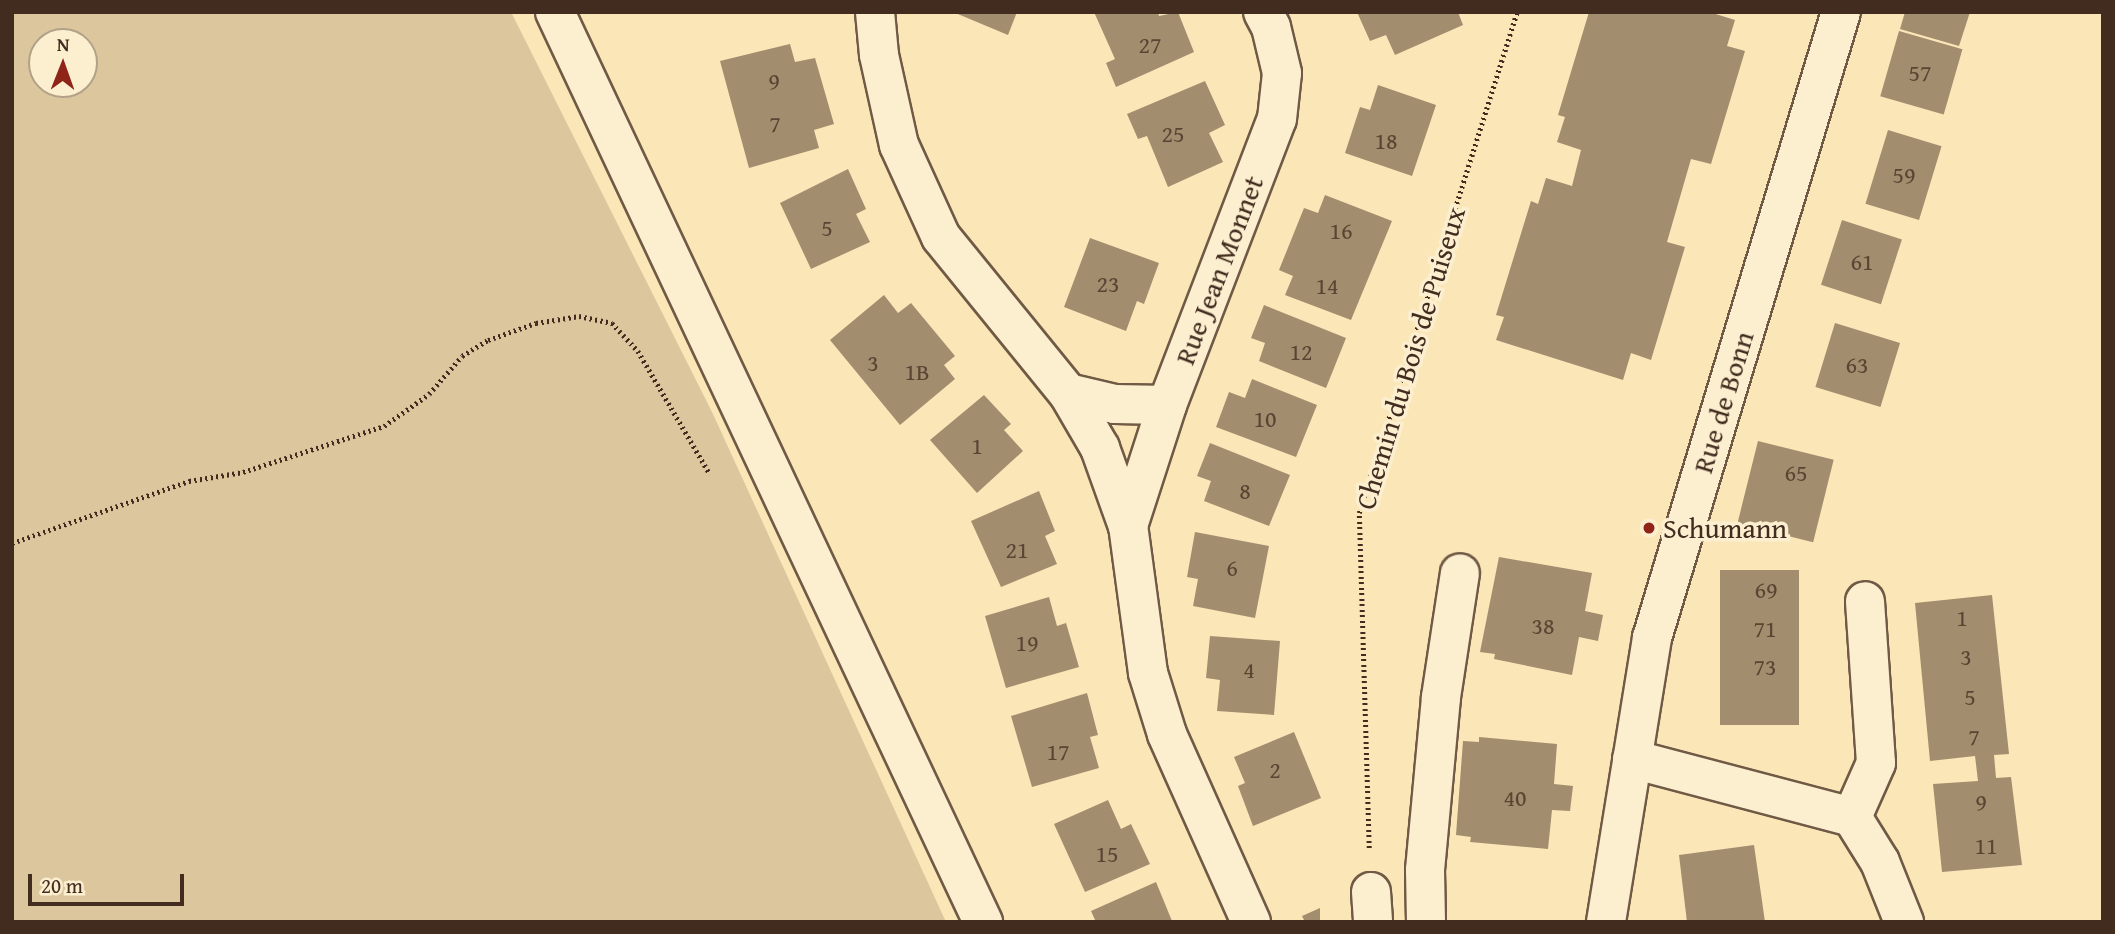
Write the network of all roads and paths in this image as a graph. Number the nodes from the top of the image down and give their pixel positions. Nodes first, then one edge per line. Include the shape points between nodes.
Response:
1 (555, 12) edge
2 (875, 12) edge
3 (1263, 12) edge
4 (1517, 12) edge
5 (1841, 12) edge
6 (1068, 393) junction
7 (1167, 405) junction
8 (710, 474) dead end
9 (1128, 526) junction
10 (12, 543) edge
11 (1460, 573) dead end
12 (1865, 601) dead end
13 (1632, 759) junction
14 (1852, 817) junction
15 (1372, 907) edge
16 (983, 922) edge
17 (1251, 922) edge
18 (1426, 922) edge
19 (1606, 922) edge
20 (1904, 922) edge

1 - 16 street
2 - 6 street, Rue Jean Monnet via 879,55 899,145 942,237
3 - 7 street, Rue Jean Monnet via 1282,74 1277,119
4 - 15 path, Chemin du Bois de Puiseux via 1359,513
5 - 13 street, Rue de Bonn via 1652,638
6 - 7 street via 1115,404
6 - 9 street, Rue Jean Monnet via 1100,448
7 - 9 street, Rue Jean Monnet
8 - 10 path via 638,351 612,323 579,316 536,323 488,340 461,356 429,394 384,426 243,472 189,481
9 - 17 street, Rue Jean Monnet via 1148,673 1167,734
11 - 18 street via 1438,724 1425,870
12 - 14 street via 1876,763
13 - 14 street
13 - 19 street, Rue de Bonn
14 - 20 street via 1880,862

